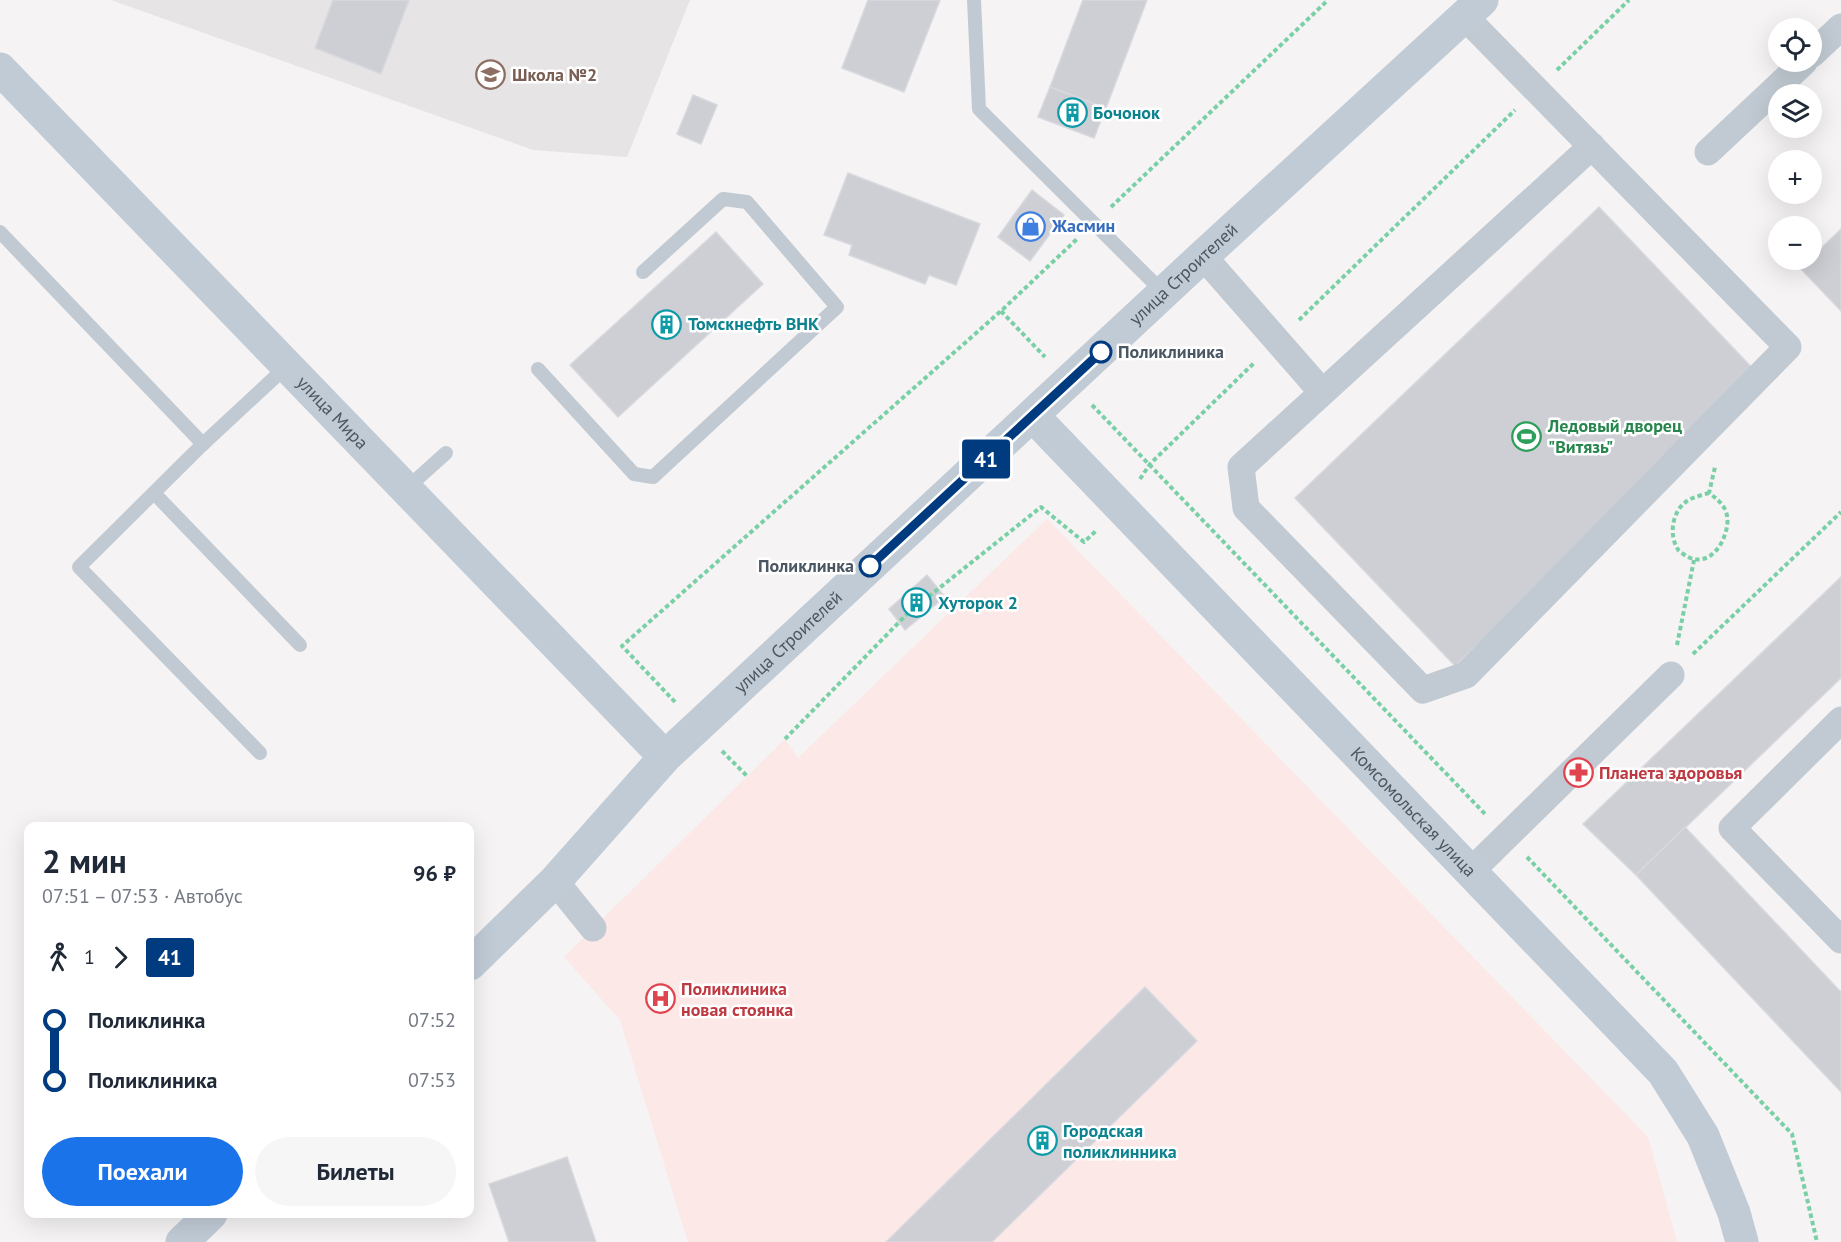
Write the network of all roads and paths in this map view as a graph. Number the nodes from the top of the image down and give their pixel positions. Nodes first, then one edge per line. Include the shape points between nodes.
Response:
1 (974, 0) edge
2 (1328, 0) edge
3 (1629, 0) edge
4 (1473, 8) edge
5 (1841, 27) edge
6 (1822, 45) edge
7 (0, 69) edge
8 (1793, 72) edge
9 (1536, 90) junction
10 (1592, 146) junction
11 (1708, 152) dead end
12 (1094, 223) junction
13 (0, 232) edge
14 (1203, 256) junction
15 (643, 272) dead end
16 (1164, 292) junction
17 (1001, 311) junction
18 (1277, 340) junction
19 (287, 366) junction
20 (538, 369) dead end
21 (1070, 382) junction
22 (1322, 392) junction
23 (1033, 416) junction
24 (203, 444) junction
25 (446, 453) dead end
26 (1716, 461) dead end
27 (1149, 464) junction
28 (406, 489) junction
29 (154, 493) junction
30 (1709, 493) junction
31 (1122, 507) junction
32 (1841, 512) edge
33 (1694, 561) junction
34 (300, 645) dead end
35 (1671, 675) junction
36 (1841, 720) edge
37 (698, 726) junction
38 (785, 740) dead end
39 (260, 753) dead end
40 (665, 757) junction
41 (748, 777) dead end
42 (1506, 836) junction
43 (1470, 871) junction
44 (555, 881) junction
45 (593, 928) dead end
46 (1841, 940) edge
47 (474, 960) edge
48 (207, 1218) edge
49 (182, 1242) edge
50 (1742, 1242) edge
51 (1816, 1242) edge

1 - 12 lane via 979,110
2 - 12 path
3 - 9 path
4 - 9 street
4 - 14 street, улица Строителей
5 - 6 street
7 - 19 street, улица Мира
8 - 11 street
9 - 10 street
9 - 18 path
10 - 22 street
10 - 22 street via 1788,347 1466,675 1423,690 1246,508 1240,467
12 - 16 lane
12 - 17 path
13 - 24 lane
14 - 16 street, улица Строителей
14 - 18 street
15 - 20 lane via 723,199 747,202 837,307 653,477 634,474
16 - 21 street, улица Строителей
17 - 21 path
17 - 37 path via 622,646
18 - 22 street
18 - 27 path
19 - 24 lane
19 - 28 street, улица Мира
21 - 23 street, улица Строителей
21 - 27 path
23 - 31 street, Комсомольская улица
23 - 37 street, улица Строителей
24 - 29 lane
25 - 28 lane
26 - 30 path
27 - 31 path
27 - 42 path
28 - 40 street, улица Мира
29 - 34 lane
29 - 39 lane via 79,567
30 - 33 path via 1727,512 1726,531 1708,558
30 - 33 path via 1686,502 1674,514 1673,535 1679,552
31 - 38 path via 1084,542 1041,507 908,613
31 - 43 street, Комсомольская улица
32 - 35 path
33 - 35 path
35 - 42 street
36 - 46 street via 1732,828
37 - 40 street, улица Строителей
37 - 41 path
40 - 44 street, улица Строителей
42 - 43 street
42 - 51 path via 1792,1134
43 - 50 street, Комсомольская улица via 1663,1072 1703,1136
44 - 45 street
44 - 47 street, улица Строителей
48 - 49 street

